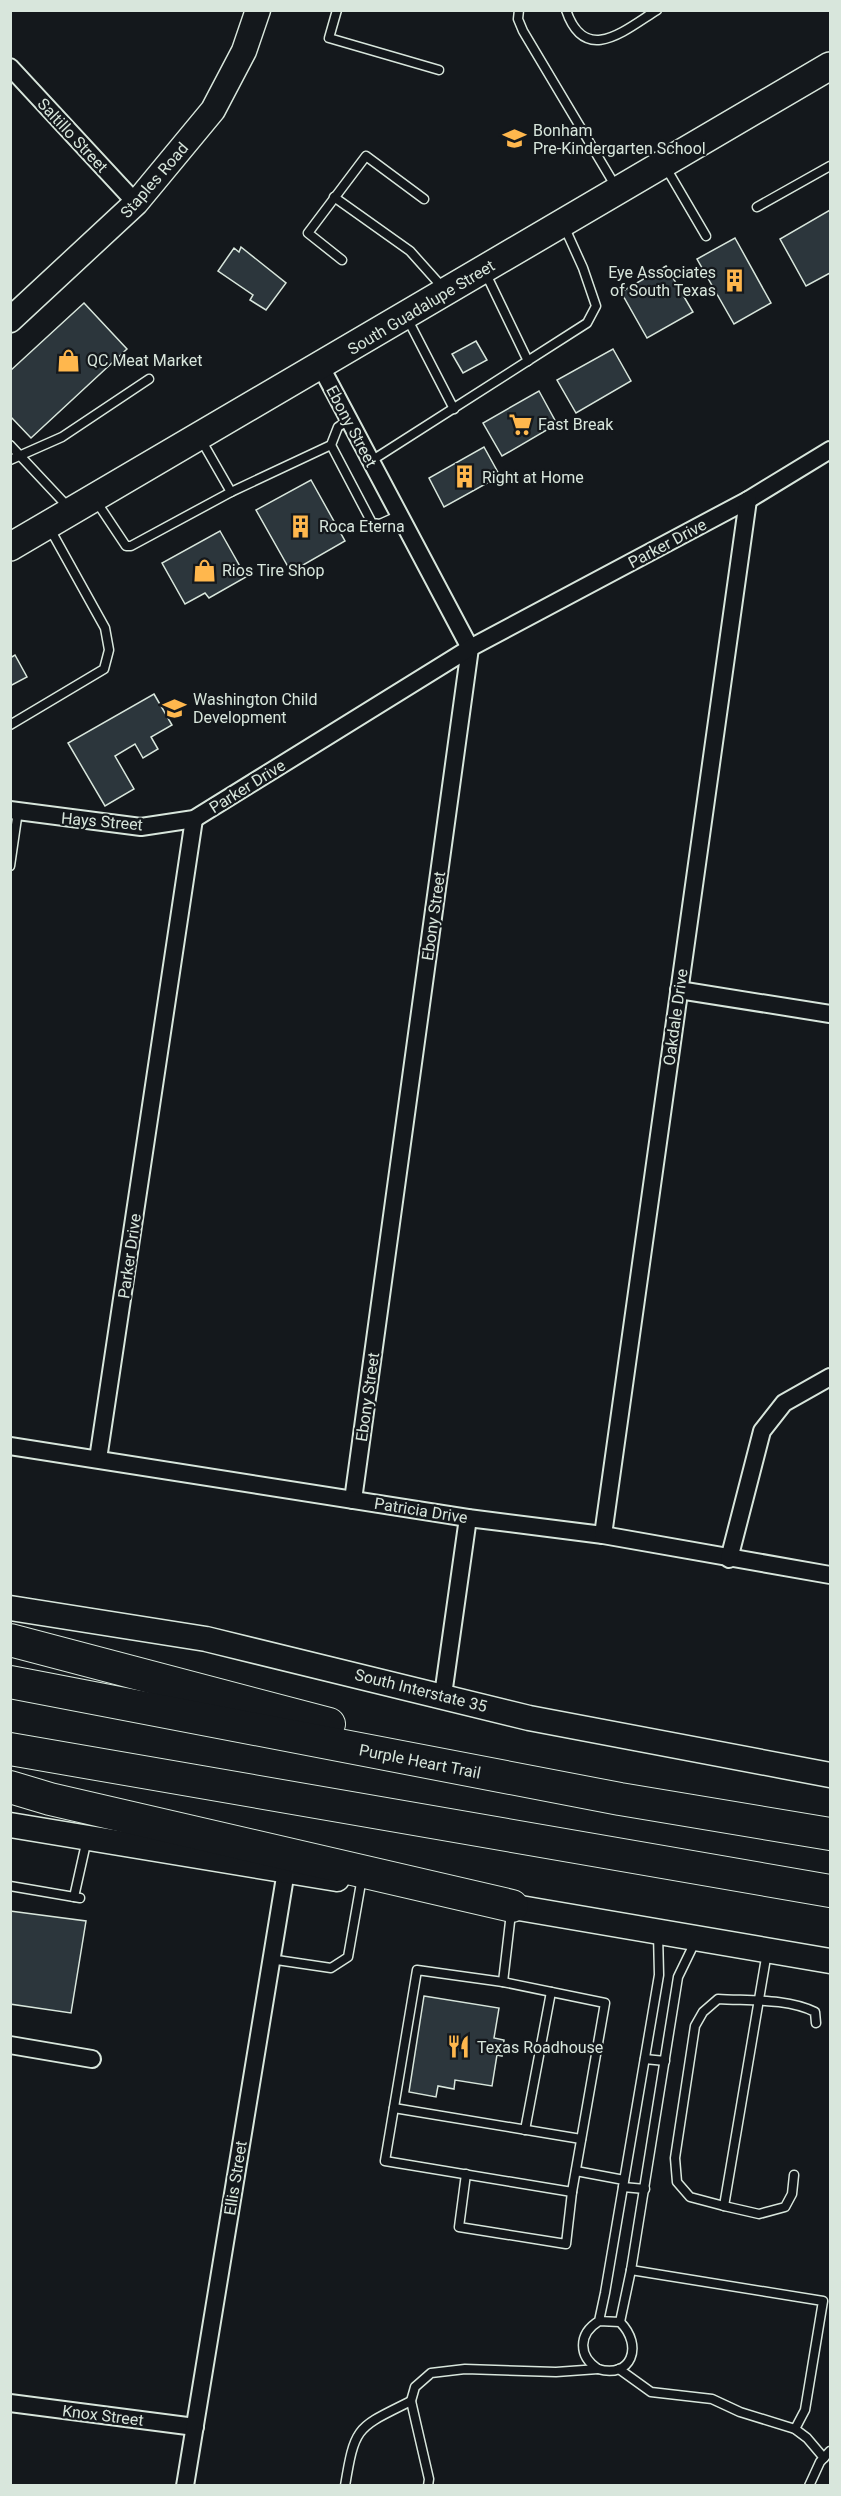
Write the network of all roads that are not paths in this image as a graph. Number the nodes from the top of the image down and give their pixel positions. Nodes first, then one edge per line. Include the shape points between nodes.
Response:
1 (258, 10) edge
2 (337, 10) edge
3 (519, 10) edge
4 (566, 10) edge
5 (657, 10) edge
6 (831, 66) edge
7 (10, 67) edge
8 (439, 70) dead end
9 (664, 163) junction
10 (831, 166) edge
11 (618, 190) junction
12 (334, 197) junction
13 (424, 199) dead end
14 (136, 203) junction
15 (757, 207) dead end
16 (562, 223) junction
17 (706, 236) dead end
18 (342, 260) dead end
19 (484, 270) junction
20 (447, 292) junction
21 (406, 316) junction
22 (10, 320) edge
23 (528, 361) junction
24 (321, 367) junction
25 (149, 379) dead end
26 (454, 409) junction
27 (349, 420) junction
28 (199, 437) junction
29 (10, 445) edge
30 (331, 445) junction
31 (831, 450) edge
32 (20, 455) junction
33 (10, 460) edge
34 (371, 461) junction
35 (231, 492) junction
36 (748, 500) junction
37 (83, 505) junction
38 (400, 515) junction
39 (49, 526) junction
40 (10, 547) edge
41 (470, 648) junction
42 (10, 725) edge
43 (14, 811) edge
44 (194, 819) junction
45 (10, 866) edge
46 (679, 990) junction
47 (831, 1014) edge
48 (831, 1377) edge
49 (10, 1446) edge
50 (98, 1460) junction
51 (353, 1500) junction
52 (468, 1518) junction
53 (603, 1535) junction
54 (729, 1559) junction
55 (831, 1575) edge
56 (10, 1608) edge
57 (10, 1640) edge
58 (10, 1682) edge
59 (443, 1695) junction
60 (10, 1749) edge
61 (831, 1775) edge
62 (10, 1787) edge
63 (620, 1799) junction
64 (10, 1826) edge
65 (831, 1834) edge
66 (87, 1838) junction
67 (286, 1871) junction
68 (361, 1883) junction
69 (10, 1886) edge
70 (831, 1891) edge
71 (512, 1906) junction
72 (657, 1931) junction
73 (697, 1938) junction
74 (767, 1950) junction
75 (270, 1959) junction
76 (831, 1961) edge
77 (503, 1982) junction
78 (551, 1992) junction
79 (759, 2001) junction
80 (816, 2023) dead end
81 (10, 2045) edge
82 (645, 2059) junction
83 (92, 2060) dead end
84 (665, 2061) junction
85 (394, 2108) junction
86 (525, 2130) junction
87 (581, 2139) junction
88 (576, 2171) junction
89 (466, 2174) junction
90 (794, 2175) dead end
91 (624, 2184) junction
92 (645, 2189) junction
93 (572, 2192) junction
94 (724, 2206) junction
95 (631, 2270) junction
96 (599, 2321) junction
97 (620, 2322) junction
98 (598, 2369) junction
99 (619, 2369) junction
100 (411, 2401) junction
101 (10, 2403) edge
102 (195, 2427) junction
103 (795, 2429) junction
104 (831, 2451) edge
105 (824, 2458) junction
106 (185, 2486) edge
107 (345, 2486) edge
108 (428, 2486) edge
109 (809, 2486) edge

1 - 14 main road, Staples Road via 244,51 213,110
2 - 8 lane via 329,38
3 - 11 lane via 518,19 524,31
4 - 5 lane via 581,35 596,41 608,40
6 - 9 main road, South Guadalupe Street
7 - 14 street, Saltillo Street
9 - 11 main road, South Guadalupe Street
9 - 17 lane
10 - 15 lane
11 - 16 main road, South Guadalupe Street
12 - 13 lane via 366,156
12 - 18 lane via 308,233
12 - 20 lane via 410,251
14 - 22 main road, Staples Road
16 - 19 main road, South Guadalupe Street
16 - 23 lane via 596,306 587,323
19 - 20 main road, South Guadalupe Street
19 - 23 lane
20 - 21 main road, South Guadalupe Street
21 - 24 main road, South Guadalupe Street
21 - 26 lane
23 - 26 lane
24 - 27 street, Ebony Street
24 - 28 main road, South Guadalupe Street
25 - 32 lane via 62,437
26 - 34 lane
27 - 30 lane via 339,427
27 - 34 street, Ebony Street
28 - 35 lane
28 - 37 main road, South Guadalupe Street
29 - 32 lane
30 - 35 lane
30 - 38 lane via 372,523 380,524
31 - 36 street, Parker Drive
32 - 33 lane
32 - 37 lane
34 - 38 street, Ebony Street
35 - 37 lane via 131,546 126,546
36 - 41 street, Parker Drive
36 - 46 street, Oakdale Drive
37 - 39 main road, South Guadalupe Street
38 - 41 street, Ebony Street
39 - 40 main road, South Guadalupe Street
39 - 42 lane via 105,627 109,650 104,669
41 - 44 street, Parker Drive
41 - 51 street, Ebony Street
43 - 44 street, Hays Street via 141,827
43 - 45 lane
44 - 50 street, Parker Drive
46 - 47 street
46 - 53 street, Oakdale Drive
48 - 54 street via 784,1403 762,1431
49 - 50 street, Patricia Drive
50 - 51 street, Patricia Drive
51 - 52 street, Patricia Drive
52 - 53 street, Patricia Drive
52 - 59 street
53 - 54 street, Patricia Drive
54 - 55 street, Patricia Drive
56 - 59 main road, South Interstate 35 via 206,1639
57 - 63 highway
58 - 63 highway, Purple Heart Trail
59 - 61 main road, South Interstate 35 via 529,1718
60 - 70 highway
62 - 71 highway
63 - 65 highway, Purple Heart Trail
64 - 66 main road
66 - 67 main road
66 - 69 lane via 77,1897
67 - 68 main road
67 - 75 street, Ellis Street
68 - 71 main road
68 - 75 lane via 348,1957 331,1968
71 - 72 main road
71 - 77 lane
72 - 73 main road
72 - 82 lane via 659,1975
73 - 74 main road
73 - 84 lane via 678,1977
74 - 76 main road
74 - 79 lane
75 - 102 street, Ellis Street
77 - 78 lane
77 - 85 lane via 417,1970
78 - 86 lane
78 - 87 lane via 605,2002
79 - 80 lane via 806,2007 815,2012
79 - 94 lane
79 - 94 lane via 718,1999 695,2026 675,2158 677,2182 690,2197
81 - 83 street
82 - 84 lane
82 - 91 lane
84 - 92 lane
85 - 86 lane
85 - 89 lane via 385,2161
86 - 87 lane
87 - 88 lane
88 - 91 lane
88 - 93 lane
89 - 93 lane
89 - 93 lane via 459,2227 566,2244
90 - 94 lane via 792,2194 785,2207 759,2214
91 - 92 lane
91 - 96 lane
92 - 95 lane
95 - 97 lane
95 - 103 lane via 823,2301 805,2410
96 - 97 lane
96 - 98 lane via 590,2326 582,2344 584,2355
97 - 99 lane via 630,2332 634,2346 630,2360
98 - 99 lane
98 - 100 lane via 465,2369 430,2373 415,2387
99 - 103 lane via 651,2392 712,2399
100 - 107 lane via 368,2423 357,2435
100 - 108 lane
101 - 102 street, Knox Street
102 - 106 street, Ellis Street
103 - 105 lane
104 - 105 lane
105 - 109 lane

